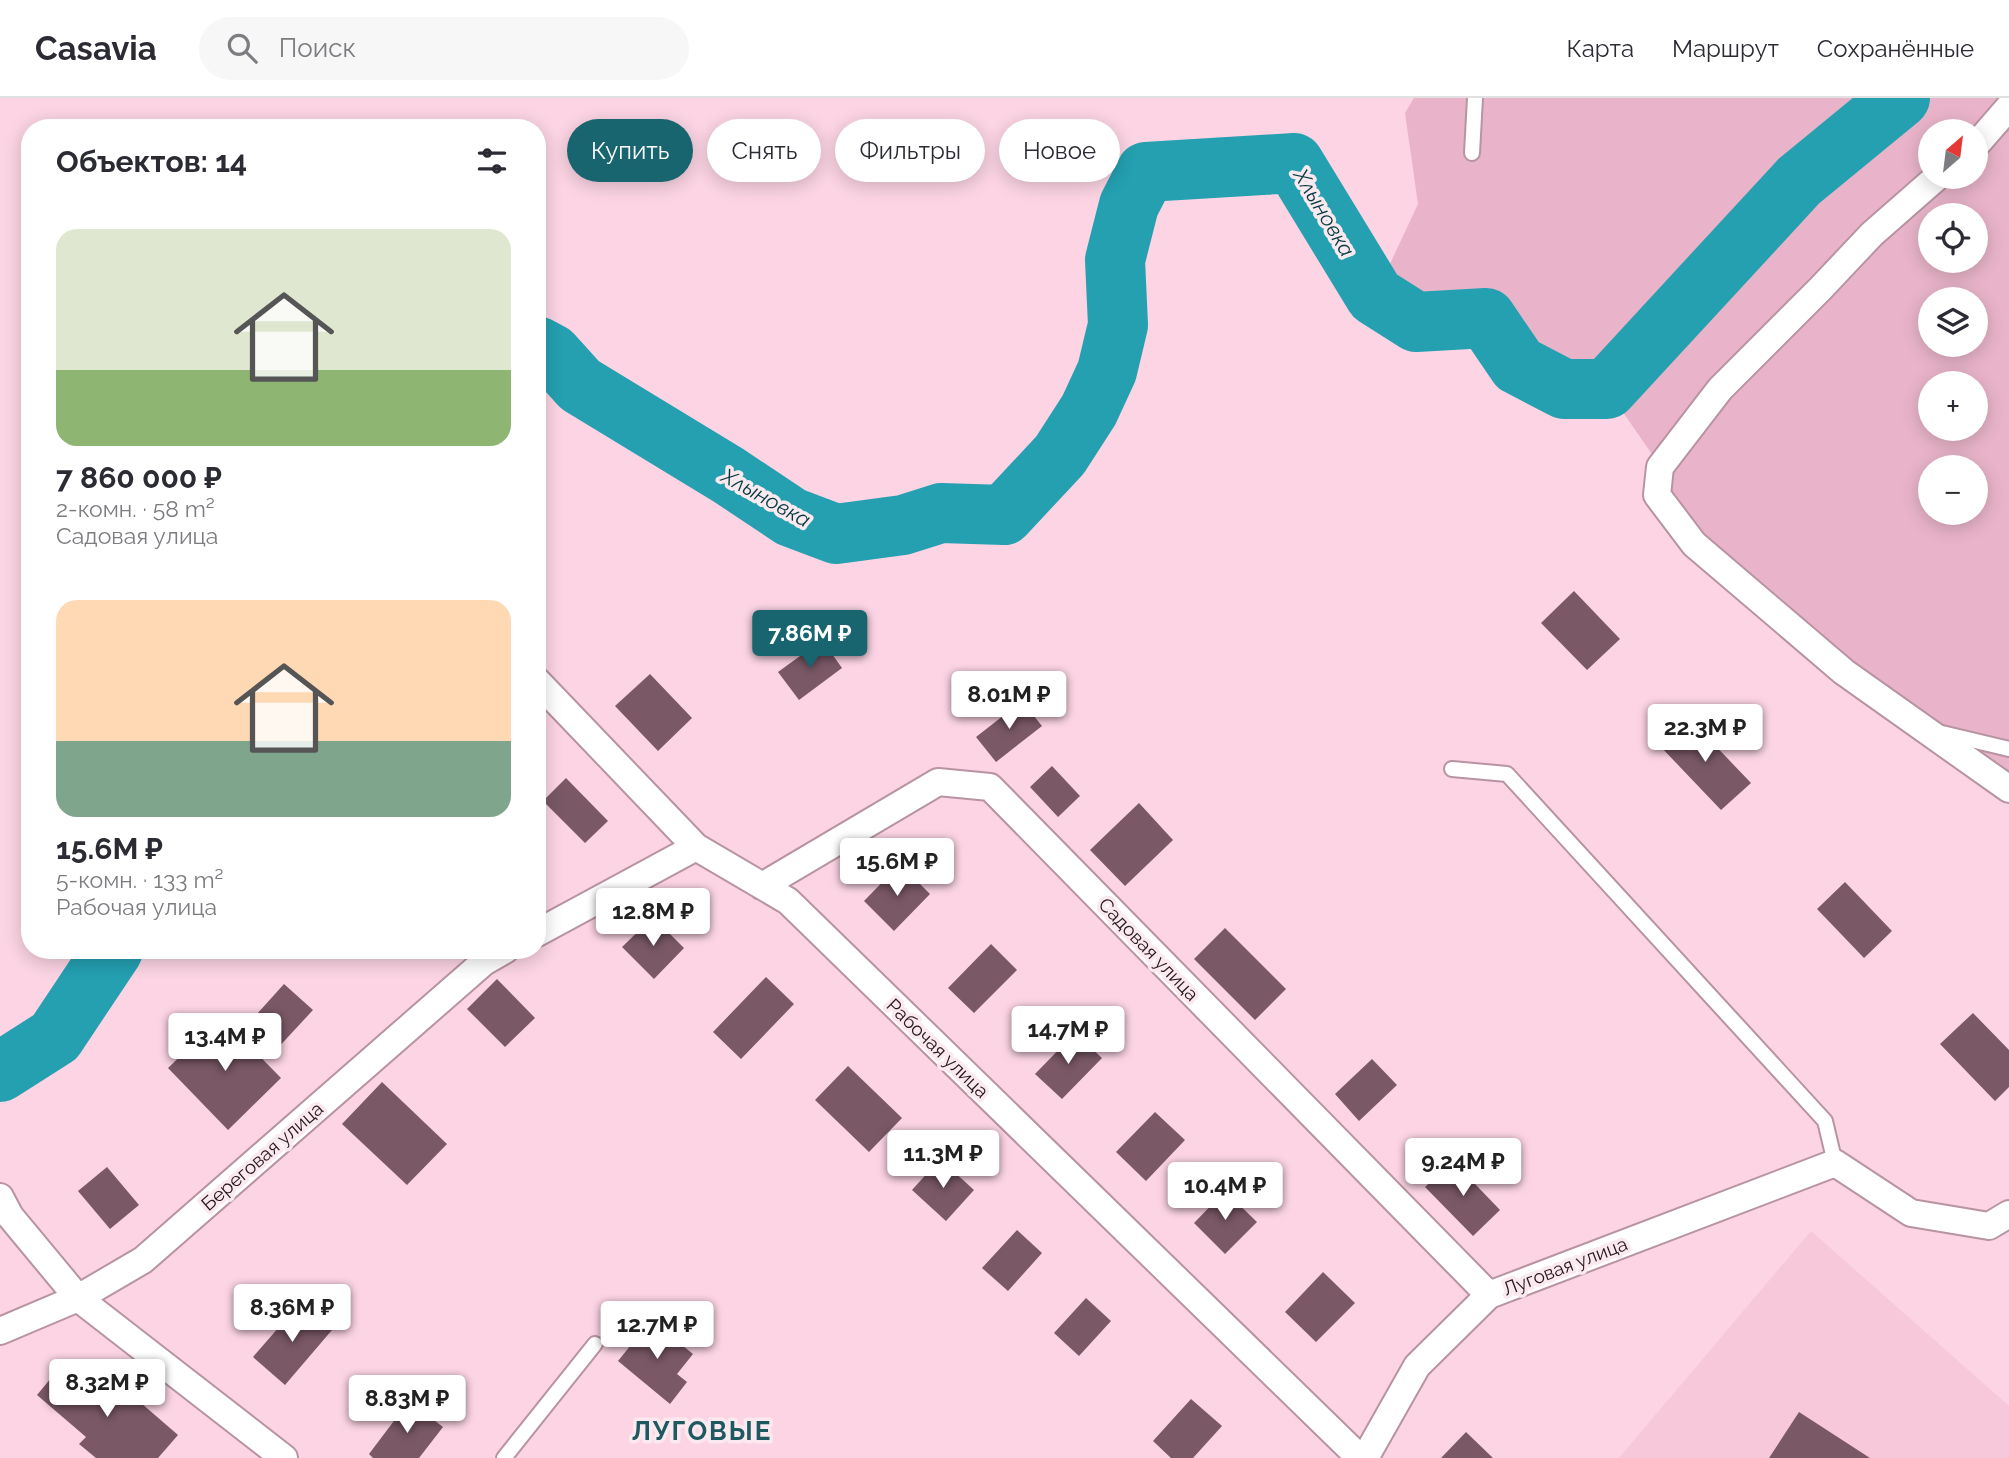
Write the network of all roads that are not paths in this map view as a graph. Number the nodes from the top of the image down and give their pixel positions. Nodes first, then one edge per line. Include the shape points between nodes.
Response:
1 (1475, 98) edge
2 (2009, 107) edge
3 (1988, 131) edge
4 (1472, 153) dead end
5 (1923, 189) edge
6 (546, 690) edge
7 (1924, 729) junction
8 (2009, 749) edge
9 (1452, 769) dead end
10 (2009, 789) edge
11 (696, 847) junction
12 (762, 886) junction
13 (546, 928) edge
14 (489, 959) edge
15 (1835, 1163) junction
16 (0, 1197) edge
17 (2009, 1214) edge
18 (1489, 1295) junction
19 (78, 1298) junction
20 (0, 1331) edge
21 (595, 1344) dead end
22 (284, 1458) edge
23 (504, 1458) edge
24 (1363, 1458) edge

1 - 4 lane
2 - 3 street
5 - 7 street via 1872,234 1720,389 1660,467 1657,495 1694,544 1844,672
6 - 11 street, Рабочая улица
7 - 8 lane
7 - 10 street
9 - 15 lane via 1507,774 1825,1121
11 - 12 street, Рабочая улица
11 - 13 street
12 - 18 street, Садовая улица via 937,782 990,787
12 - 24 street, Рабочая улица via 788,901
14 - 19 street, Береговая улица via 143,1260
15 - 17 street via 1912,1213 1989,1226
15 - 18 street, Луговая улица
16 - 19 street via 10,1216
18 - 24 street, Луговая улица via 1417,1366
19 - 20 street, Береговая улица
19 - 22 street
21 - 23 lane

